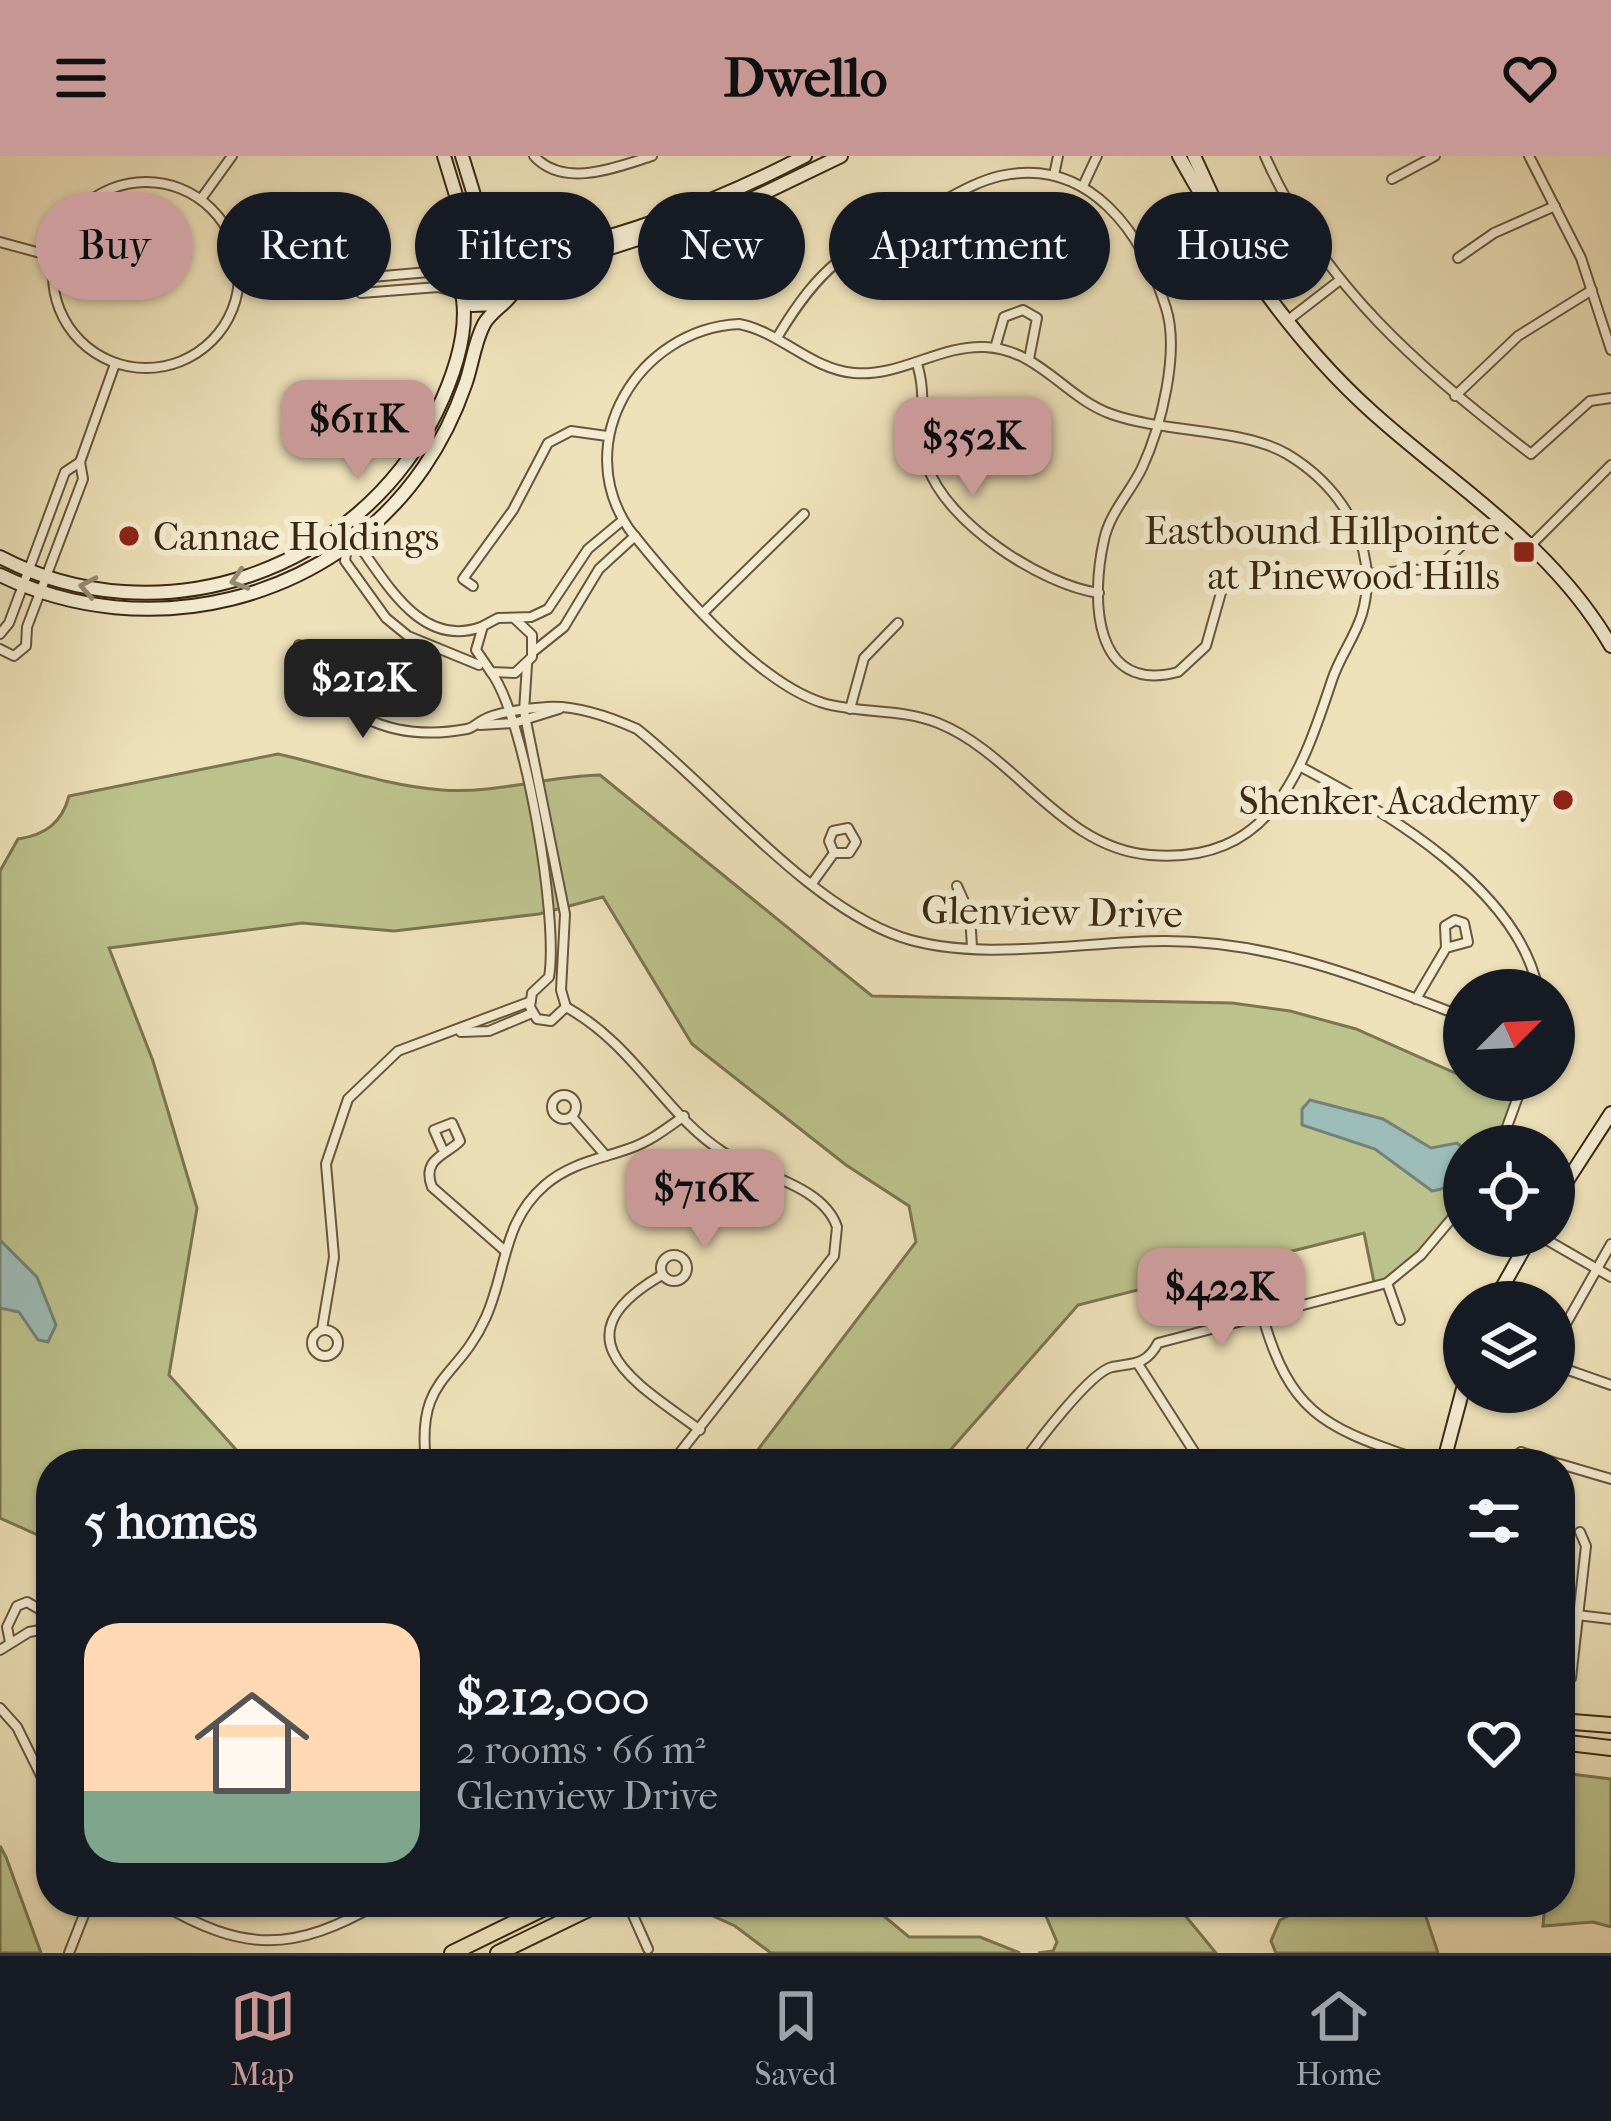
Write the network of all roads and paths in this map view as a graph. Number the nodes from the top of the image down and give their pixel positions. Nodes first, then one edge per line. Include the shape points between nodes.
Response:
1 (232, 156) edge
2 (444, 156) edge
3 (462, 156) edge
4 (534, 156) edge
5 (652, 156) edge
6 (805, 156) edge
7 (842, 156) edge
8 (1058, 156) edge
9 (1097, 156) edge
10 (1179, 156) edge
11 (1194, 156) edge
12 (1265, 156) edge
13 (1436, 156) edge
14 (1528, 156) edge
15 (1054, 176) junction
16 (1393, 179) dead end
17 (1083, 186) junction
18 (107, 192) edge
19 (182, 192) edge
20 (454, 192) edge
21 (473, 192) edge
22 (1202, 192) edge
23 (1211, 192) edge
24 (193, 196) edge
25 (201, 199) junction
26 (1555, 206) junction
27 (614, 230) edge
28 (0, 242) edge
29 (614, 247) edge
30 (36, 252) edge
31 (1458, 258) dead end
32 (1340, 280) junction
33 (1592, 290) junction
34 (59, 300) edge
35 (460, 300) edge
36 (467, 300) edge
37 (502, 300) edge
38 (1273, 300) edge
39 (498, 304) junction
40 (1287, 321) junction
41 (778, 336) junction
42 (994, 348) junction
43 (1611, 350) edge
44 (1029, 359) junction
45 (116, 364) junction
46 (916, 364) junction
47 (1455, 396) junction
48 (1611, 398) edge
49 (1154, 425) junction
50 (607, 436) junction
51 (80, 462) junction
52 (1611, 465) edge
53 (804, 514) dead end
54 (623, 520) junction
55 (337, 532) junction
56 (635, 536) junction
57 (1532, 544) junction
58 (1462, 545) dead end
59 (347, 546) junction
60 (0, 557) edge
61 (28, 571) junction
62 (1367, 574) junction
63 (0, 575) edge
64 (46, 577) junction
65 (1224, 582) dead end
66 (22, 586) junction
67 (472, 586) dead end
68 (40, 592) junction
69 (1099, 593) junction
70 (705, 611) junction
71 (515, 619) junction
72 (898, 623) dead end
73 (483, 626) junction
74 (0, 634) edge
75 (299, 646) dead end
76 (1611, 646) edge
77 (0, 649) edge
78 (533, 652) junction
79 (527, 665) junction
80 (489, 670) junction
81 (850, 709) junction
82 (525, 716) junction
83 (513, 718) junction
84 (1304, 768) junction
85 (834, 853) dead end
86 (813, 882) junction
87 (957, 886) dead end
88 (972, 947) junction
89 (1446, 948) dead end
90 (1531, 969) edge
91 (1417, 999) junction
92 (529, 1002) junction
93 (566, 1007) junction
94 (1443, 1009) edge
95 (532, 1013) junction
96 (453, 1032) junction
97 (1611, 1113) edge
98 (684, 1116) junction
99 (572, 1117) dead end
100 (442, 1148) dead end
101 (606, 1156) junction
102 (1575, 1169) edge
103 (1443, 1228) edge
104 (1611, 1244) edge
105 (503, 1250) junction
106 (1575, 1257) edge
107 (1595, 1269) junction
108 (662, 1275) dead end
109 (1611, 1277) edge
110 (1387, 1283) junction
111 (1575, 1306) edge
112 (1263, 1318) junction
113 (1400, 1320) dead end
114 (322, 1329) dead end
115 (1137, 1364) junction
116 (1575, 1372) edge
117 (1611, 1385) edge
118 (1457, 1413) edge
119 (700, 1430) junction
120 (424, 1449) edge
121 (684, 1449) edge
122 (1033, 1449) edge
123 (1192, 1449) edge
124 (1388, 1449) edge
125 (1447, 1449) edge
126 (1575, 1469) edge
127 (1611, 1479) edge
128 (1580, 1532) dead end
129 (36, 1607) edge
130 (1575, 1615) edge
131 (1578, 1615) junction
132 (1611, 1619) edge
133 (36, 1633) edge
134 (10, 1642) junction
135 (1575, 1642) edge
136 (0, 1650) edge
137 (0, 1708) edge
138 (1575, 1721) edge
139 (1611, 1725) edge
140 (1575, 1744) edge
141 (1611, 1748) edge
142 (36, 1766) edge
143 (83, 1917) edge
144 (184, 1917) edge
145 (349, 1917) edge
146 (527, 1917) edge
147 (572, 1917) edge
148 (634, 1917) edge
149 (462, 1951) edge
150 (648, 1951) edge
151 (69, 1953) edge
152 (498, 1953) edge
153 (659, 1953) edge

1 - 25 street
2 - 20 main road
3 - 21 main road
4 - 5 street via 550,169 589,173
6 - 27 main road
7 - 29 main road via 731,209
8 - 15 street
9 - 17 street
10 - 22 main road
11 - 23 main road
12 - 32 street
13 - 16 street
14 - 26 street
15 - 17 street
15 - 41 street via 1022,172 987,181 845,252 806,290
17 - 49 street via 1125,221 1166,308 1170,351
18 - 19 street via 154,182
24 - 25 street
25 - 45 street via 226,227 238,259 228,321 182,362
26 - 31 street
26 - 33 street
28 - 30 street
32 - 40 street
32 - 47 street
33 - 43 street
33 - 47 street via 1518,336
34 - 45 street via 68,326
35 - 55 main road via 455,361 427,430 390,484
36 - 39 main road
37 - 39 main road
38 - 40 main road
39 - 59 main road via 431,456
40 - 57 main road via 1367,407
41 - 46 street via 850,373
41 - 50 street via 739,324 680,340 632,382
42 - 44 street
42 - 44 street via 1004,317 1022,310 1039,326
42 - 46 street
44 - 49 street via 1108,413
45 - 51 street
46 - 69 street via 927,465 947,502 1046,578
47 - 48 street via 1531,454 1591,401
49 - 62 street via 1245,439 1288,455 1342,502
49 - 69 street via 1142,467 1103,540
50 - 54 street via 608,485
50 - 67 street via 571,431 548,443 514,510 463,579
51 - 61 street via 65,472
51 - 64 street via 82,479
52 - 57 street
53 - 70 street
54 - 56 street
54 - 71 street via 588,549 553,605
55 - 59 street
55 -> 64 main road via 279,566 190,591 114,592
56 - 70 street
56 - 78 street via 599,569 564,627
57 - 76 main road
58 - 62 street via 1438,568
59 - 68 main road via 271,587 196,607 109,608
59 - 73 street via 360,547 420,619 452,632
59 - 80 street via 345,561 396,628
60 - 61 main road
61 - 64 main road
61 - 66 street
62 - 84 street via 1362,612
63 - 66 main road
64 - 68 street
65 - 69 street via 1206,646 1190,666 1166,675 1139,673 1109,651
66 - 68 main road
66 - 74 street
68 - 77 street via 23,650 11,656
70 - 81 street via 778,681
71 - 73 street
71 - 78 street via 532,635
72 - 81 street via 864,658
73 - 80 street via 476,650
75 - 83 street, Glenview Drive via 327,696 368,720 420,732
78 - 79 street
79 - 80 street via 511,674
79 - 82 street
80 - 83 street
81 - 84 street via 905,713 968,737 1079,830 1145,855 1195,852 1245,834 1274,811
82 - 83 street, Glenview Drive
82 - 86 street, Glenview Drive via 560,708 637,729
82 - 93 street via 565,914
83 - 92 street via 553,920 549,976
84 - 90 street via 1432,846 1523,942
85 - 86 street
86 - 88 street, Glenview Drive via 902,938
87 - 88 street
88 - 91 street, Glenview Drive via 1169,941 1268,949
89 - 91 street
91 - 94 street, Glenview Drive
92 - 95 street
92 - 96 street
93 - 95 street via 551,1022
93 - 98 street via 620,1046
95 - 96 street via 489,1031
96 - 114 street via 383,1060 340,1114 326,1164 334,1257
97 - 102 main road
98 - 101 street
98 - 119 street via 725,1154 822,1202 837,1227 834,1256
99 - 101 street
100 - 105 street via 430,1169 432,1187
101 - 105 street via 541,1188
103 - 110 street
104 - 107 street
105 - 120 street via 485,1318 431,1393
106 - 107 street
107 - 109 street
107 - 111 street
108 - 119 street via 620,1312 611,1352 627,1376
110 - 112 street
110 - 113 street
112 - 115 street via 1158,1343
112 - 124 street via 1281,1373 1308,1410
115 - 122 street via 1099,1376
115 - 123 street
116 - 117 street
118 - 125 main road
119 - 121 street
126 - 127 street
128 - 131 street via 1586,1546
129 - 134 street via 17,1606
130 - 131 street
131 - 132 street
131 - 135 street
133 - 134 street
134 - 136 street
137 - 142 street
138 - 139 main road
140 - 141 main road
143 - 151 street
144 - 145 street via 209,1932 276,1943
146 - 149 main road
147 - 152 main road
148 - 150 street
150 - 153 street

